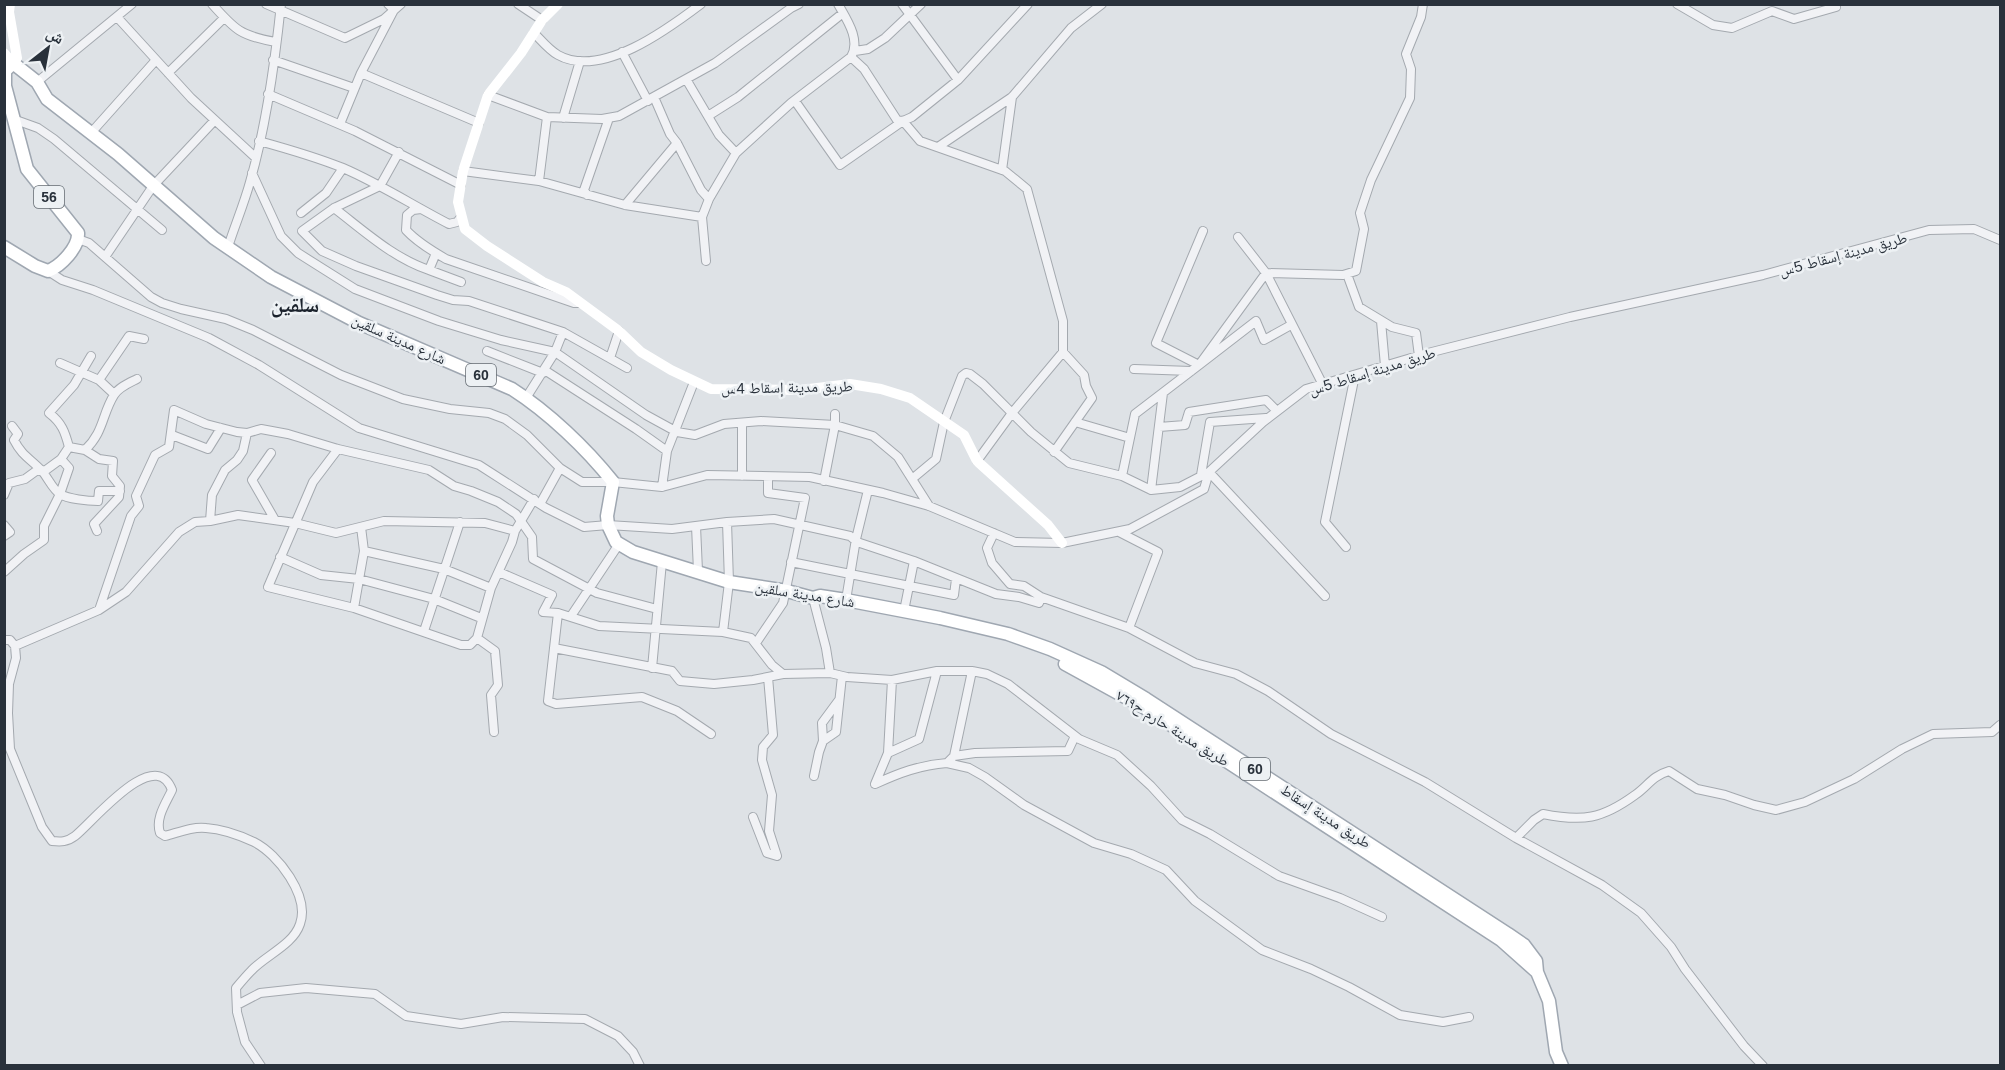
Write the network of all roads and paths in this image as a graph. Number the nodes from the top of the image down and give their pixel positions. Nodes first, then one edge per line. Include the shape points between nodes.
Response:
1 (10, 4) edge
2 (132, 4) edge
3 (212, 4) edge
4 (266, 4) edge
5 (518, 4) edge
6 (558, 4) edge
7 (700, 4) edge
8 (799, 4) edge
9 (838, 4) edge
10 (902, 4) edge
11 (921, 4) edge
12 (1028, 4) edge
13 (1102, 4) edge
14 (1423, 4) edge
15 (1677, 4) edge
16 (394, 6) edge
17 (789, 6) edge
18 (1836, 7) dead end
19 (280, 8) edge
20 (843, 13) junction
21 (910, 16) junction
22 (117, 17) junction
23 (224, 18) junction
24 (542, 20) junction
25 (534, 33) junction
26 (276, 42) junction
27 (622, 52) junction
28 (853, 54) junction
29 (9, 58) edge
30 (156, 60) junction
31 (273, 60) junction
32 (580, 61) junction
33 (168, 73) junction
34 (361, 73) junction
35 (686, 79) junction
36 (958, 80) junction
37 (37, 82) junction
38 (354, 88) junction
39 (268, 94) junction
40 (488, 95) junction
41 (1012, 97) junction
42 (651, 99) junction
43 (795, 101) junction
44 (547, 117) junction
45 (708, 117) junction
46 (563, 118) junction
47 (609, 118) junction
48 (12, 119) junction
49 (214, 121) junction
50 (903, 121) junction
51 (479, 123) junction
52 (340, 124) junction
53 (90, 134) junction
54 (259, 141) junction
55 (677, 143) junction
56 (938, 147) junction
57 (399, 152) junction
58 (736, 153) junction
59 (256, 159) junction
60 (344, 168) junction
61 (1002, 170) junction
62 (463, 171) junction
63 (252, 173) junction
64 (539, 181) junction
65 (461, 185) junction
66 (153, 186) junction
67 (380, 186) junction
68 (587, 195) junction
69 (709, 199) junction
70 (625, 206) junction
71 (137, 208) junction
72 (334, 208) junction
73 (421, 209) junction
74 (301, 213) dead end
75 (461, 217) junction
76 (702, 217) junction
77 (162, 230) dead end
78 (1203, 231) dead end
79 (1238, 237) dead end
80 (78, 239) junction
81 (2001, 240) edge
82 (4, 247) edge
83 (228, 247) junction
84 (436, 253) junction
85 (105, 257) junction
86 (706, 261) dead end
87 (429, 270) junction
88 (48, 271) junction
89 (1266, 273) junction
90 (1347, 274) junction
91 (461, 282) dead end
92 (579, 303) junction
93 (1381, 321) junction
94 (1291, 325) junction
95 (619, 331) junction
96 (563, 332) junction
97 (144, 339) dead end
98 (488, 351) dead end
99 (555, 352) junction
100 (1063, 352) junction
101 (91, 356) dead end
102 (1419, 356) junction
103 (610, 358) junction
104 (60, 363) dead end
105 (1199, 365) junction
106 (1385, 366) junction
107 (627, 368) dead end
108 (1134, 369) dead end
109 (81, 371) junction
110 (1191, 371) junction
111 (543, 373) junction
112 (1355, 375) junction
113 (137, 379) dead end
114 (99, 380) junction
115 (693, 382) junction
116 (1323, 385) junction
117 (1163, 393) junction
118 (114, 394) junction
119 (526, 398) junction
120 (1276, 411) junction
121 (1012, 413) junction
122 (835, 414) dead end
123 (646, 415) junction
124 (1267, 418) junction
125 (944, 422) junction
126 (1075, 422) junction
127 (742, 423) junction
128 (836, 425) junction
129 (12, 426) dead end
130 (1159, 427) junction
131 (221, 428) junction
132 (636, 429) junction
133 (675, 431) junction
134 (247, 433) junction
135 (172, 435) junction
136 (1130, 438) junction
137 (69, 447) junction
138 (338, 449) junction
139 (86, 450) junction
140 (667, 451) junction
141 (1054, 452) junction
142 (271, 453) dead end
143 (61, 459) junction
144 (978, 461) junction
145 (560, 468) junction
146 (41, 470) junction
147 (1205, 473) junction
148 (742, 476) junction
149 (1122, 476) junction
150 (768, 477) junction
151 (912, 479) junction
152 (824, 481) junction
153 (613, 482) junction
154 (662, 487) junction
155 (868, 490) junction
156 (1151, 490) junction
157 (120, 491) junction
158 (60, 494) junction
159 (4, 495) edge
160 (537, 501) junction
161 (929, 506) junction
162 (275, 520) junction
163 (210, 521) junction
164 (460, 522) junction
165 (520, 522) junction
166 (727, 522) junction
167 (295, 524) junction
168 (799, 524) junction
169 (4, 525) edge
170 (608, 525) junction
171 (696, 526) junction
172 (361, 527) junction
173 (97, 531) dead end
174 (515, 531) junction
175 (1119, 532) junction
176 (994, 533) junction
177 (4, 536) edge
178 (856, 540) junction
179 (1062, 543) junction
180 (619, 544) junction
181 (1346, 547) dead end
182 (364, 551) junction
183 (280, 557) junction
184 (914, 561) junction
185 (662, 562) junction
186 (791, 562) junction
187 (444, 569) junction
188 (698, 571) junction
189 (4, 572) edge
190 (499, 572) junction
191 (850, 574) junction
192 (359, 579) junction
193 (956, 579) junction
194 (729, 582) junction
195 (909, 585) junction
196 (491, 588) junction
197 (588, 589) junction
198 (787, 591) junction
199 (1325, 596) dead end
200 (1041, 597) junction
201 (434, 598) junction
202 (813, 598) junction
203 (846, 600) junction
204 (354, 608) junction
205 (657, 609) junction
206 (99, 610) junction
207 (904, 611) junction
208 (558, 614) junction
209 (571, 616) junction
210 (481, 618) junction
211 (940, 618) joint
212 (1130, 628) junction
213 (654, 629) junction
214 (424, 631) junction
215 (723, 632) junction
216 (477, 638) junction
217 (4, 640) edge
218 (756, 643) junction
219 (15, 646) junction
220 (554, 648) junction
221 (652, 668) junction
222 (937, 671) junction
223 (972, 671) junction
224 (830, 673) junction
225 (783, 674) junction
226 (842, 676) junction
227 (768, 677) junction
228 (892, 680) junction
229 (840, 699) junction
230 (2001, 725) edge
231 (494, 732) dead end
232 (711, 734) dead end
233 (1075, 736) junction
234 (824, 741) junction
235 (888, 753) junction
236 (954, 756) junction
237 (947, 763) junction
238 (814, 776) dead end
239 (753, 817) dead end
240 (1516, 838) junction
241 (1382, 916) dead end
242 (237, 1005) junction
243 (1469, 1017) dead end
244 (261, 1065) edge
245 (640, 1065) edge
246 (1562, 1065) edge
247 (1763, 1065) edge

1 - 29 street via 17,58
2 - 22 street
3 - 23 street
4 - 19 street
5 - 24 street
6 - 24 street
7 - 27 street via 670,27
8 - 17 street
9 - 20 street
10 - 21 street
11 - 21 street
12 - 36 street
13 - 41 street via 1071,28
14 - 90 street via 1406,54 1411,69 1410,98 1371,180 1360,213 1364,230 1356,271
15 - 18 street via 1713,24 1732,28 1772,11 1794,19
16 - 19 street via 384,19 345,38
16 - 34 street
17 - 35 street via 714,63
19 - 26 street
20 - 28 street via 856,42
20 - 45 street
21 - 28 street via 877,44
21 - 36 street
22 - 30 street
22 - 37 street
23 - 26 street via 244,34
23 - 33 street
24 - 25 street
25 - 32 street via 558,55
25 - 40 street
26 - 31 street
27 - 32 street via 605,59
27 - 42 street
28 - 43 street
28 - 50 street via 897,120
29 - 37 main road, شارع مدينة سلقين / 60
29 - 48 main road, 56 via 4,86
30 - 33 street
30 - 53 street
31 - 38 street
31 - 39 street
32 - 46 street
33 - 49 street
34 - 38 street
34 - 51 street
35 - 42 street
35 - 45 street
36 - 50 street
37 - 53 main road, شارع مدينة سلقين / 60 via 47,99
38 - 52 street
39 - 52 street
39 - 54 street
40 - 44 street
40 - 51 street
41 - 56 street
41 - 61 street
42 - 47 street
42 - 55 street
43 - 50 street via 840,165
43 - 58 street
44 - 46 street
44 - 64 street
45 - 58 street via 718,135
46 - 47 street
47 - 68 street via 584,190
48 - 71 street via 38,128 54,139
48 - 80 main road, 56 via 27,170 78,233
49 - 59 street
49 - 66 street
50 - 56 street via 920,141
51 - 62 street
52 - 57 street
53 - 66 main road, شارع مدينة سلقين / 60
54 - 59 street
54 - 60 street
55 - 69 street
55 - 70 street
56 - 61 street
57 - 65 street
57 - 67 street
58 - 69 street
59 - 63 street
60 - 67 street
60 - 74 street via 326,193
61 - 100 street via 1027,189 1063,321
62 - 64 street
62 - 65 street
63 - 83 street
63 - 99 street via 288,244 355,289 439,321
64 - 68 street
65 - 75 street
66 - 71 street
66 - 83 main road, شارع مدينة سلقين / 60
67 - 72 street
67 - 73 street
68 - 70 street
69 - 76 street
70 - 76 street
71 - 77 street
71 - 85 street
72 - 87 street via 394,254
72 - 96 street via 302,231 322,251 437,295
73 - 75 street via 449,224
73 - 84 street via 407,215 406,230
75 - 92 street, طريق مدينة إسقاط 4س via 465,229 487,246
76 - 86 street
78 - 105 street via 1156,343
79 - 89 street
80 - 85 street, طريق مدينة إسقاط 5س
80 - 88 main road via 64,260
81 - 102 street, طريق مدينة إسقاط 5س via 1974,229 1929,230 1762,275 1570,317
82 - 88 main road
83 - 119 main road, شارع مدينة سلقين / 60 via 272,277 359,322
84 - 87 street
84 - 92 street
85 - 145 street, طريق مدينة إسقاط 5س via 162,303 226,319 341,375 403,399 505,419
87 - 91 street
88 - 160 street via 208,338 359,428 479,465
89 - 90 street
89 - 94 street
89 - 105 street
90 - 93 street via 1359,307
92 - 95 street, طريق مدينة إسقاط 4س
93 - 102 street via 1416,333
93 - 106 street
94 - 105 street via 1263,340 1256,321
94 - 116 street
95 - 103 street
95 - 115 street, طريق مدينة إسقاط 4س via 641,351
96 - 99 street
96 - 103 street
97 - 114 street via 129,336
98 - 111 street
99 - 111 street
99 - 123 street
100 - 121 street
100 - 126 street via 1084,375 1092,398
101 - 109 street
102 - 106 street, طريق مدينة إسقاط 5س
103 - 107 street
104 - 109 street
105 - 110 street
106 - 112 street, طريق مدينة إسقاط 5س
108 - 110 street
109 - 114 street
109 - 137 street via 49,413 59,421
110 - 117 street
111 - 119 street
111 - 132 street via 546,371
112 - 116 street, طريق مدينة إسقاط 5س
112 - 181 street via 1325,522
113 - 118 street
114 - 118 street
115 - 125 street, طريق مدينة إسقاط 4س via 711,389 801,390 850,384 910,398
115 - 133 street
116 - 120 street, طريق مدينة إسقاط 5س via 1306,389
117 - 130 street
117 - 136 street via 1135,414
118 - 139 street via 95,440
119 - 153 main road, شارع مدينة سلقين / 60 via 597,462
120 - 124 street, طريق مدينة إسقاط 5س
120 - 130 street via 1266,400 1189,412 1185,425
121 - 125 street via 966,373
121 - 141 street
121 - 144 street
122 - 128 street
123 - 132 street
123 - 133 street
124 - 147 street, طريق مدينة إسقاط 5س
124 - 147 street via 1210,422
125 - 144 street, طريق مدينة إسقاط 4س via 964,435
125 - 151 street via 936,459
126 - 136 street
126 - 141 street
127 - 128 street
127 - 133 street via 724,424 696,435
127 - 148 street
128 - 151 street via 873,436 898,457
128 - 152 street
129 - 146 street via 18,434 14,440 19,450
130 - 156 street
131 - 134 street
131 - 135 street via 208,449
131 - 135 street via 174,410
132 - 140 street
133 - 140 street
134 - 138 street via 261,429
134 - 163 street via 243,451 225,470 212,495
135 - 206 street via 169,447 155,455 136,496 138,506 131,516
136 - 149 street
137 - 139 street
137 - 143 street
138 - 165 street via 429,470 454,486 498,502 516,514
138 - 167 street via 313,482
139 - 157 street via 99,459 113,461 112,476
140 - 154 street
141 - 149 street via 1069,464
142 - 162 street via 252,480
143 - 146 street
143 - 158 street via 69,468
144 - 179 street, طريق مدينة إسقاط 4س via 1048,525
145 - 153 street, طريق مدينة إسقاط 5س via 582,482
145 - 160 street
146 - 158 street
146 - 159 street via 9,483
147 - 156 street via 1180,487
147 - 175 street, طريق مدينة إسقاط 5س via 1204,489
147 - 199 street
148 - 150 street, طريق مدينة إسقاط 5س
148 - 154 street, طريق مدينة إسقاط 5س via 707,475
149 - 156 street
150 - 152 street, طريق مدينة إسقاط 5س
150 - 168 street via 768,493 805,498
151 - 161 street
152 - 155 street, طريق مدينة إسقاط 5س
153 - 154 street, طريق مدينة إسقاط 5س
153 - 170 main road
155 - 161 street, طريق مدينة إسقاط 5س
155 - 178 street
157 - 158 street via 99,491 98,501
157 - 173 street via 94,524
158 - 189 street via 44,526 44,540
160 - 165 street
160 - 170 street via 584,527
161 - 176 street, طريق مدينة إسقاط 5س
162 - 163 street via 238,515
162 - 167 street
163 - 206 street via 195,522 179,532 126,592
164 - 172 street via 384,521
164 - 174 street via 485,523
164 - 187 street
165 - 174 street
165 - 197 street via 532,537 533,559
166 - 168 street via 774,519
166 - 171 street
166 - 194 street
167 - 172 street via 336,533
167 - 183 street
168 - 178 street
168 - 186 street
169 - 177 street via 10,532
170 - 171 street via 672,529
170 - 180 main road
171 - 188 street
172 - 182 street
174 - 190 street
175 - 179 street, طريق مدينة إسقاط 5س
175 - 212 street via 1158,552
176 - 179 street, طريق مدينة إسقاط 5س via 1015,542
176 - 200 street via 987,548 992,563 1010,584 1024,586
178 - 184 street
178 - 191 street
180 - 185 main road, شارع مدينة سلقين / 60
180 - 197 street
182 - 187 street
182 - 192 street
183 - 192 street via 321,575
183 - 204 street via 267,587
184 - 193 street
184 - 195 street
185 - 188 main road, شارع مدينة سلقين / 60
185 - 205 street
186 - 191 street
186 - 198 street
187 - 196 street
187 - 201 street
188 - 194 main road, شارع مدينة سلقين / 60
190 - 196 street
190 - 208 street via 552,595 543,612
191 - 195 street
191 - 203 street
192 - 201 street
192 - 204 street
193 - 195 street via 954,595
193 - 200 street via 996,594 1039,603
194 - 198 main road, شارع مدينة سلقين / 60
194 - 215 street
195 - 207 street
196 - 210 street
197 - 205 street
197 - 209 street
198 - 202 main road, شارع مدينة سلقين / 60
198 - 218 street
200 - 212 street
201 - 210 street
201 - 214 street
202 - 203 main road, شارع مدينة سلقين / 60
202 - 224 street
203 - 207 main road, شارع مدينة سلقين / 60
204 - 214 street
205 - 213 street
206 - 219 street
207 - 211 main road, شارع مدينة سلقين / 60
208 - 209 street
208 - 220 street
209 - 213 street via 599,626
210 - 216 street
211 - 246 main road, طريق مدينة حارم ح٧٦٩ / 60 via 1010,640 1070,666 1145,708 1500,940 1537,972 1549,1001 1556,1052
212 - 240 street via 1195,663 1236,674 1268,691 1331,734 1425,782
213 - 215 street
213 - 221 street
214 - 216 street via 461,645 470,645
215 - 218 street via 751,638
216 - 231 street via 495,651 498,685 490,695
217 - 219 street
218 - 225 street
219 - 242 street via 9,684 10,749 42,827 52,841 64,842 74,837 134,783 161,776 168,780 172,790 161,813 160,833 165,836 203,827 229,832 255,843 293,881 302,902 301,923 292,938 251,970 236,988
220 - 221 street
220 - 232 street via 548,701 556,704 642,697 677,711
221 - 227 street via 672,671 680,681 714,684
222 - 223 street
222 - 228 street
222 - 235 street via 919,740
223 - 233 street via 1008,684
223 - 236 street
224 - 225 street
224 - 226 street
225 - 227 street
226 - 228 street
226 - 229 street
227 - 239 street via 773,735 763,747 762,760 772,795 769,831 777,856 767,853
228 - 235 street
229 - 234 street via 822,723
229 - 234 street via 836,732
230 - 240 street via 1992,732 1933,734 1844,784 1776,810 1697,789 1669,771 1594,818 1543,814
233 - 236 street via 1068,751
233 - 241 street via 1117,755 1182,820 1249,860 1279,876
234 - 238 street
235 - 237 street via 875,784 903,771
236 - 237 street
237 - 243 street via 969,768 1024,805 1094,843 1166,870 1195,901 1262,950 1320,974 1400,1015 1443,1022
240 - 247 street via 1602,885 1641,913
242 - 244 street via 245,1042
242 - 245 street via 260,993 306,988 375,994 406,1017 461,1024 503,1017 585,1019 618,1036

